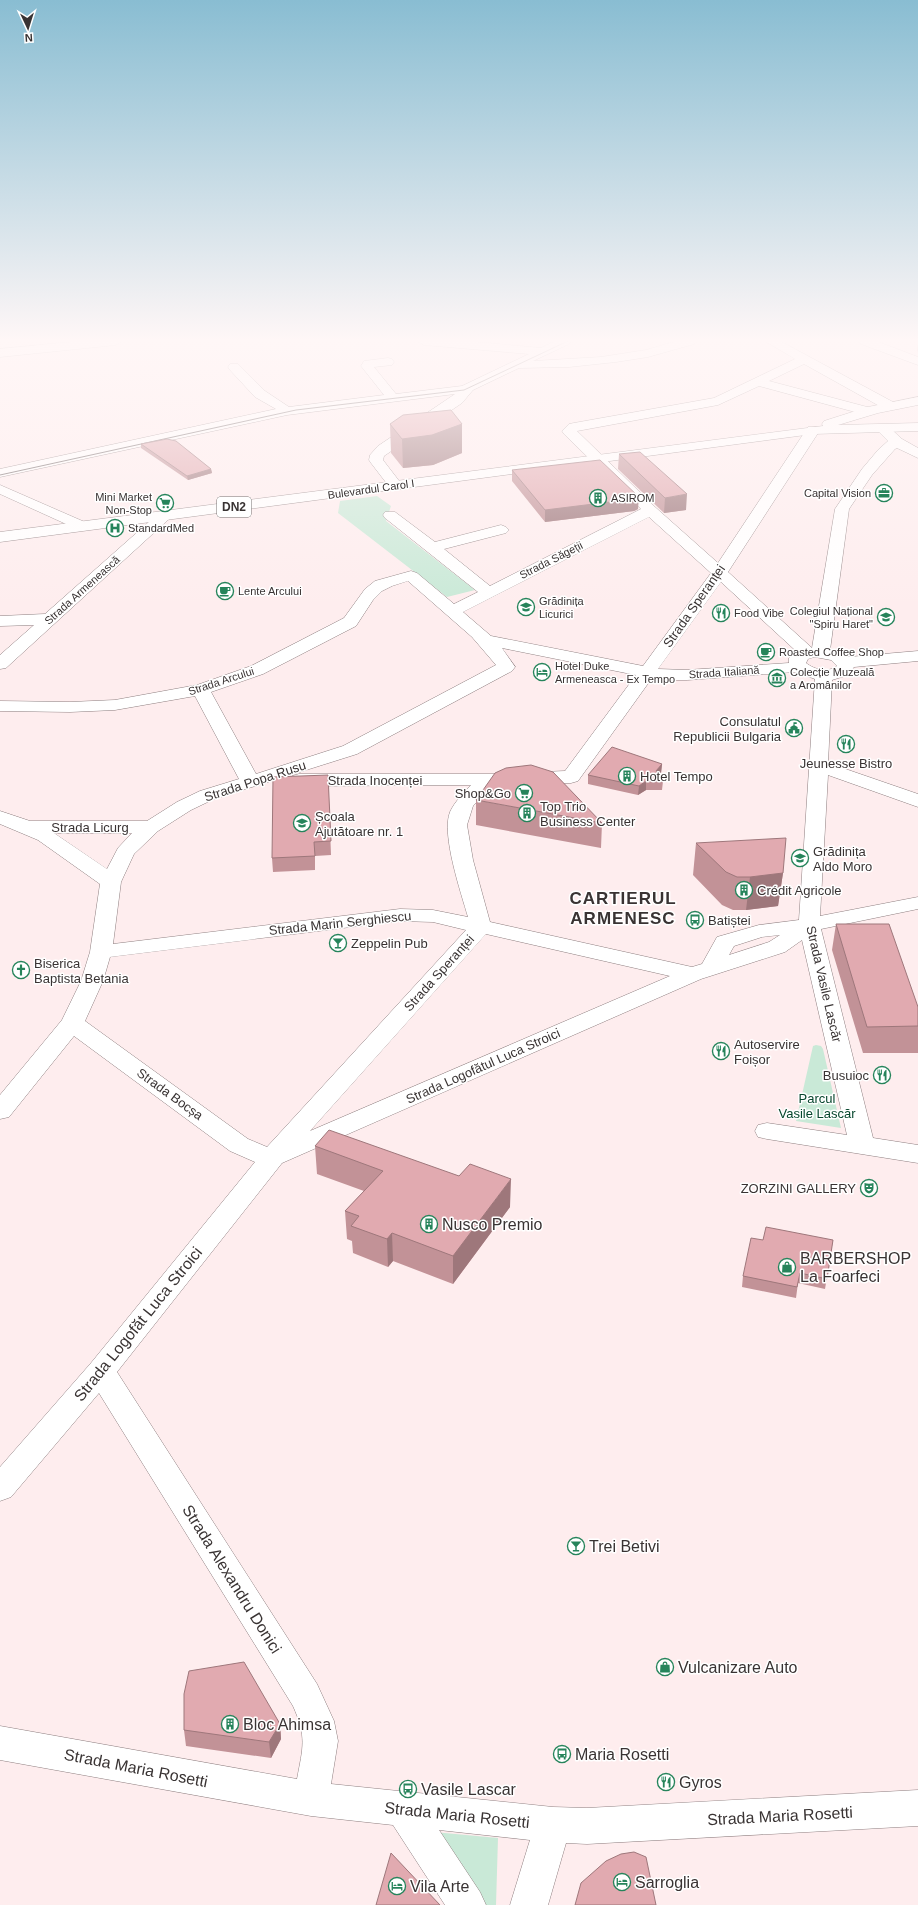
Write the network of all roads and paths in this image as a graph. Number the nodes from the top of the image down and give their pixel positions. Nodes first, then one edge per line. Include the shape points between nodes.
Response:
1 (200, 430) edge
2 (408, 430) edge
3 (570, 430) edge
4 (813, 430) junction
5 (820, 430) edge
6 (885, 430) edge
7 (898, 442) junction
8 (918, 454) edge
9 (596, 459) junction
10 (0, 473) edge
11 (393, 481) junction
12 (0, 489) edge
13 (650, 510) junction
14 (390, 515) dead end
15 (164, 516) junction
16 (82, 526) junction
17 (501, 530) dead end
18 (4, 539) edge
19 (431, 548) junction
20 (720, 572) junction
21 (488, 592) junction
22 (453, 611) junction
23 (49, 619) junction
24 (0, 621) edge
25 (485, 640) junction
26 (918, 656) edge
27 (809, 657) junction
28 (845, 663) junction
29 (0, 664) edge
30 (647, 673) junction
31 (824, 675) junction
32 (201, 690) junction
33 (0, 706) edge
34 (350, 750) junction
35 (819, 766) junction
36 (500, 779) junction
37 (363, 780) junction
38 (250, 781) junction
39 (918, 801) edge
40 (0, 817) edge
41 (28, 827) junction
42 (151, 827) junction
43 (111, 882) junction
44 (918, 903) edge
45 (809, 925) junction
46 (481, 927) junction
47 (101, 952) junction
48 (702, 972) junction
49 (72, 1023) junction
50 (0, 1111) edge
51 (767, 1131) dead end
52 (862, 1146) junction
53 (918, 1154) edge
54 (272, 1158) junction
55 (101, 1371) junction
56 (0, 1488) edge
57 (0, 1743) edge
58 (311, 1799) junction
59 (918, 1808) edge
60 (404, 1810) junction
61 (553, 1825) junction
62 (467, 1905) edge
63 (529, 1905) edge

1 - 10 street
2 - 11 street via 377,456 376,460
3 - 9 street
4 - 5 street, DN2
4 - 9 street, Bulevardul Carol I / DN2
4 - 20 street, Strada Speranței
6 - 7 street
7 - 8 street
7 - 27 street via 885,449 842,509
9 - 11 street, Bulevardul Carol I / DN2
9 - 13 street
11 - 15 street, Bulevardul Carol I / DN2
12 - 16 street
13 - 20 street
13 - 21 street, Strada Săgeții
14 - 19 street
15 - 16 street, Bulevardul Carol I / DN2
15 - 23 street, Strada Armenească
16 - 18 street, Bulevardul Carol I / DN2
17 - 19 street
19 - 21 street
20 - 27 street
20 - 30 street, Strada Speranței
21 - 22 street, Strada Săgeții
22 - 25 street
22 - 32 street, Strada Arcului via 411,576 389,582 372,591 350,622 257,670
23 - 24 street
23 - 29 street, Strada Armenească
25 - 30 street, Strada Italiană
25 - 34 street, Strada Popa Rusu via 506,668
26 - 28 street
27 - 28 street via 836,656
27 - 30 street, Strada Italiană via 687,675
27 - 31 street via 807,672
28 - 31 street via 846,667 839,673
30 - 36 street, Strada Speranței via 571,777
31 - 35 street, Strada Vasile Lascăr
32 - 33 street, Strada Arcului via 115,705
32 - 38 street
34 - 37 street via 332,765 336,774
34 - 38 street, Strada Popa Rusu
35 - 39 street
35 - 45 street, Strada Vasile Lascăr
36 - 37 street, Strada Inocenței
36 - 46 street, Strada Speranței via 479,788 471,796 460,812 457,825 463,860
37 - 38 street, Strada Inocenței
38 - 42 street, Strada Popa Rusu via 207,795
40 - 41 street, Strada Licurg
41 - 42 street, Strada Licurg
41 - 43 street, Strada Licurg via 67,849
42 - 43 street, Strada Popa Rusu via 125,852
43 - 47 street, Strada Popa Rusu
44 - 45 street
45 - 48 street via 777,947
45 - 48 street via 760,931 725,942
45 - 52 street, Strada Vasile Lascăr
46 - 47 street, Strada Marin Serghiescu via 433,916 400,915
46 - 48 street, Strada Marin Serghiescu
46 - 54 street, Strada Speranței
47 - 49 street, Strada Popa Rusu via 92,981
48 - 54 street, Strada Logofătul Luca Stroici
49 - 50 street, Strada Popa Rusu
49 - 54 street, Strada Bocșa via 239,1145
51 - 52 street
52 - 53 street
54 - 55 street, Strada Logofăt Luca Stroici
55 - 56 street, Strada Logofăt Luca Stroici
55 - 58 street, Strada Alexandru Donici via 305,1695 317,1721 321,1741
57 - 58 street, Strada Maria Rosetti
58 - 60 street, Strada Maria Rosetti
59 - 61 street, Strada Maria Rosetti via 587,1826
60 - 61 street, Strada Maria Rosetti
60 - 62 street
61 - 63 street

